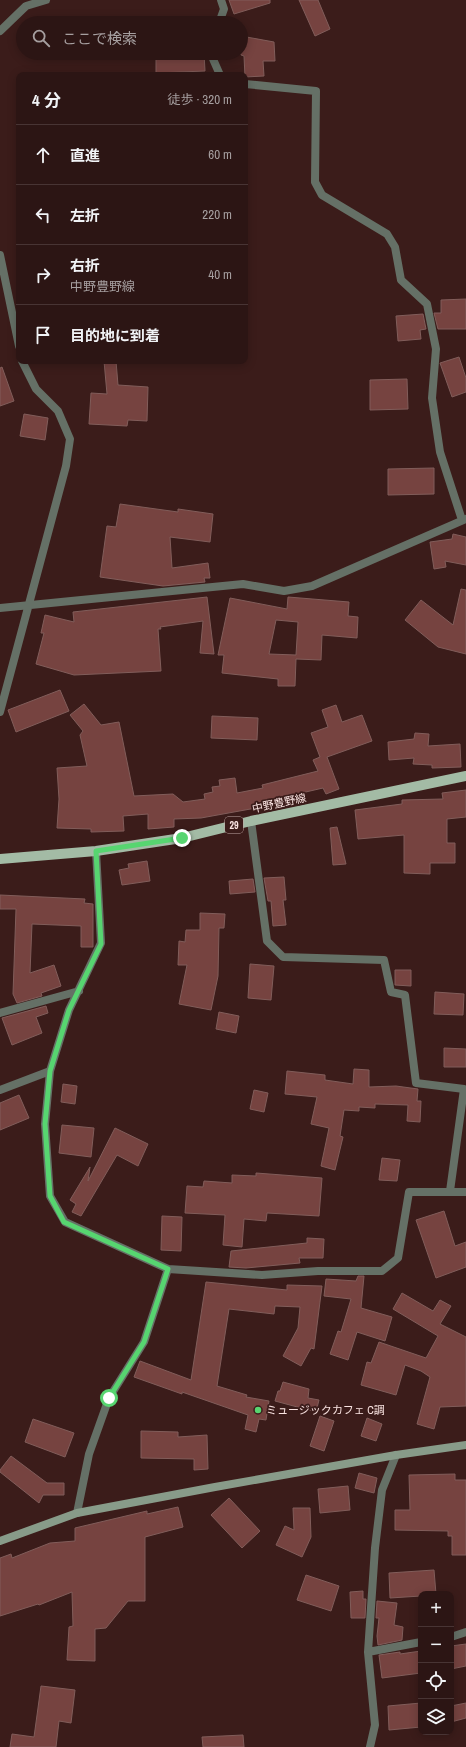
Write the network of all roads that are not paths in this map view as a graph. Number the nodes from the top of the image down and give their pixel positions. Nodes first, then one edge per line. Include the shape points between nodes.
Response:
1 (46, 0) edge
2 (221, 0) edge
3 (222, 16) edge
4 (0, 31) edge
5 (213, 60) edge
6 (219, 72) edge
7 (248, 84) edge
8 (0, 255) edge
9 (16, 332) edge
10 (24, 364) edge
11 (464, 520) edge
12 (28, 604) junction
13 (0, 608) edge
14 (0, 712) edge
15 (466, 776) edge
16 (251, 821) junction
17 (96, 851) junction
18 (0, 859) edge
19 (79, 991) junction
20 (0, 1013) edge
21 (50, 1071) junction
22 (0, 1090) edge
23 (450, 1191) junction
24 (466, 1192) edge
25 (168, 1269) junction
26 (466, 1445) edge
27 (396, 1455) junction
28 (77, 1513) junction
29 (0, 1541) edge
30 (466, 1632) edge
31 (454, 1635) edge
32 (418, 1643) edge
33 (368, 1652) junction
34 (370, 1747) edge

1 - 4 street via 26,6
2 - 3 street via 224,9
5 - 6 street
7 - 11 street via 316,91 316,182 322,195 387,234 395,246 401,280 427,304 436,349 432,398 440,452
8 - 9 street
10 - 12 street via 36,389 58,411 70,439 66,466
11 - 12 street via 312,586 284,591 243,584
12 - 13 street
12 - 14 street
15 - 16 main road, 中野豊野線 / 29
16 - 17 main road, 中野豊野線 / 29 via 182,838
16 - 23 street via 267,941 283,957 384,960 391,992 405,995 416,1083 464,1089
17 - 18 main road, 中野豊野線 / 29
17 - 19 street via 101,944
19 - 20 street
19 - 21 street via 69,1010
21 - 22 street
21 - 25 street via 45,1124 50,1196 64,1222
23 - 24 street
23 - 25 street via 409,1192 398,1258 382,1271 318,1271 262,1275
25 - 28 street via 144,1342 109,1398 89,1454
26 - 27 street
27 - 28 street
27 - 33 street via 382,1490
28 - 29 street
30 - 31 street
32 - 33 street
33 - 34 street via 375,1725

